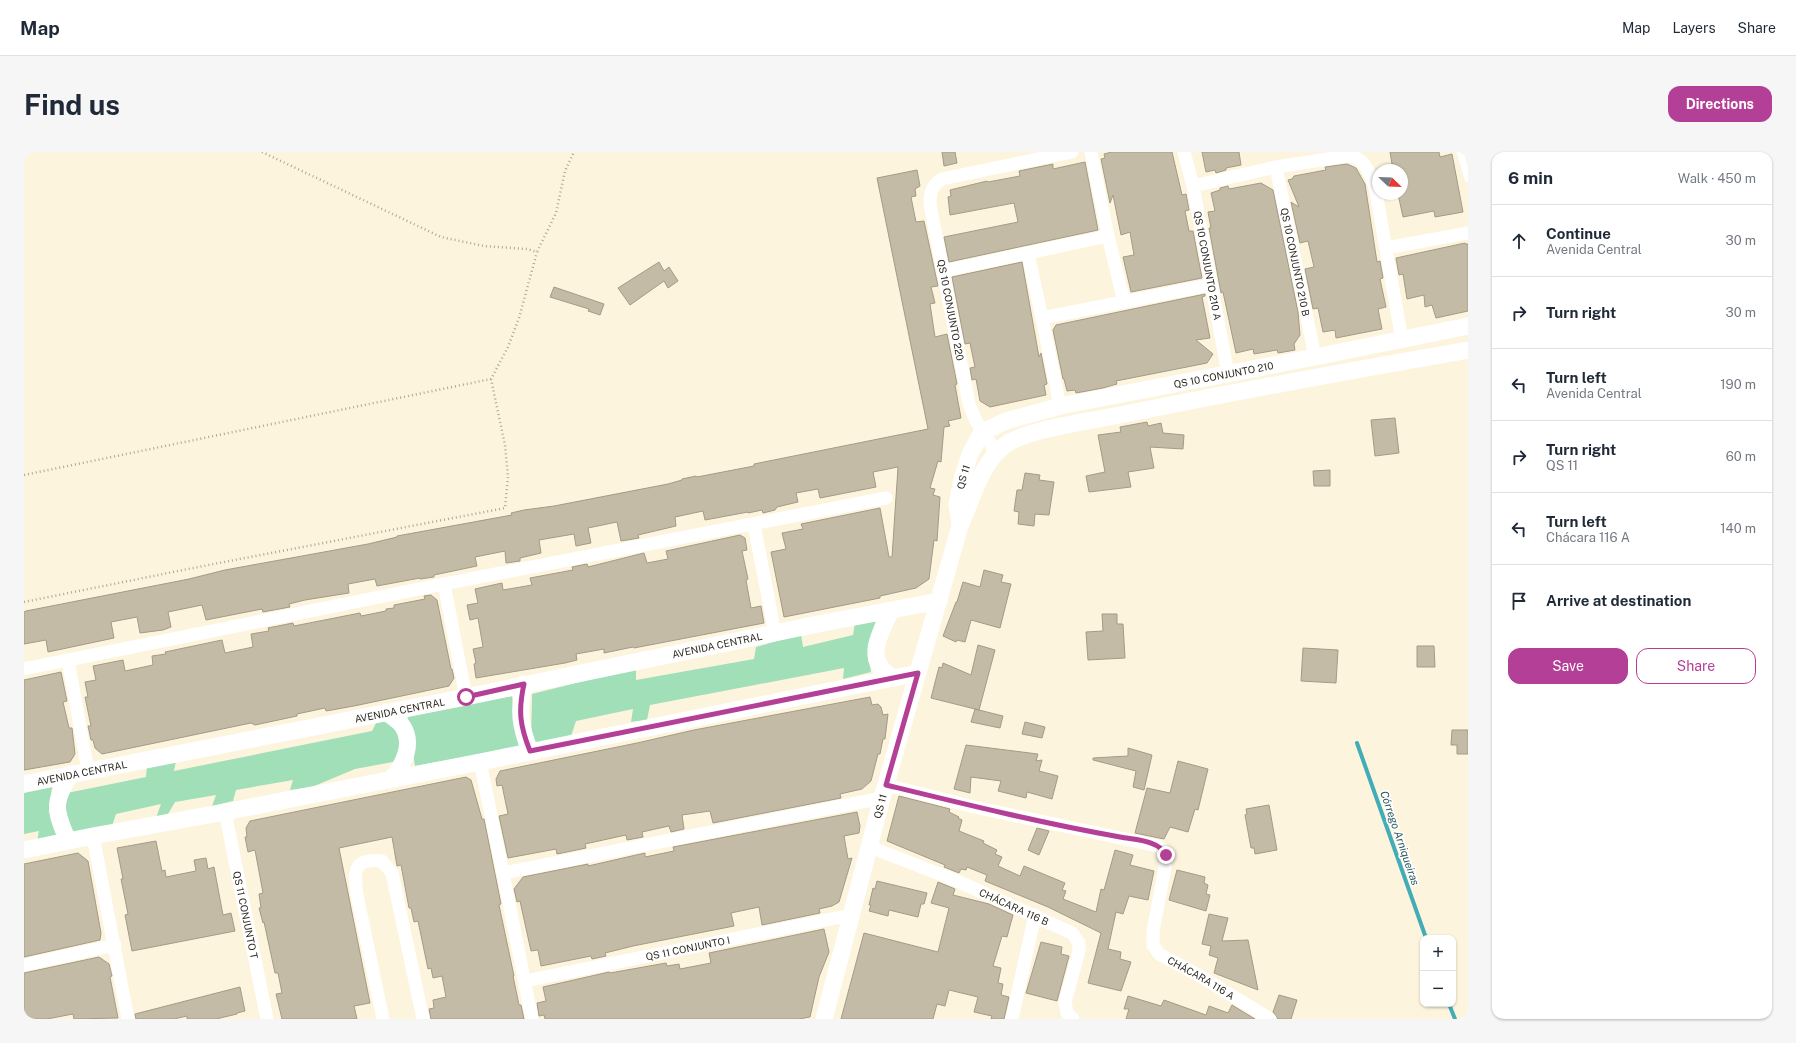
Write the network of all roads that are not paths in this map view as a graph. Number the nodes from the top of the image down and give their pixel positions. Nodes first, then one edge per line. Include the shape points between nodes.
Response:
1 (1072, 152) edge
2 (1091, 152) edge
3 (1460, 152) edge
4 (1185, 154) edge
5 (1276, 167) junction
6 (1468, 179) edge
7 (1193, 186) junction
8 (1468, 233) edge
9 (1108, 236) junction
10 (1386, 248) junction
11 (1028, 254) junction
12 (943, 271) junction
13 (1210, 285) junction
14 (1124, 302) junction
15 (1042, 318) junction
16 (1468, 326) edge
17 (1402, 340) junction
18 (1468, 350) edge
19 (1315, 357) junction
20 (1228, 374) junction
21 (1060, 406) junction
22 (982, 432) junction
23 (996, 452) junction
24 (886, 498) dead end
25 (754, 525) junction
26 (960, 526) junction
27 (444, 584) junction
28 (939, 601) junction
29 (891, 611) junction
30 (775, 633) junction
31 (68, 660) junction
32 (24, 669) edge
33 (918, 673) junction
34 (895, 678) junction
35 (524, 684) junction
36 (466, 697) junction
37 (386, 712) junction
38 (530, 751) junction
39 (480, 762) junction
40 (80, 773) junction
41 (391, 779) junction
42 (24, 784) edge
43 (884, 791) junction
44 (225, 812) junction
45 (93, 836) junction
46 (68, 841) junction
47 (870, 847) junction
48 (24, 850) edge
49 (503, 873) junction
50 (851, 915) junction
51 (1035, 915) junction
52 (115, 945) junction
53 (24, 964) edge
54 (525, 982) junction
55 (128, 1019) edge
56 (267, 1019) edge
57 (383, 1019) edge
58 (423, 1019) edge
59 (532, 1019) edge
60 (824, 1019) edge
61 (1012, 1019) edge
62 (1073, 1019) edge
63 (1270, 1019) edge

1 - 12 street, QS 10 CONJUNTO 220 via 955,176 936,183 932,187 930,205
2 - 9 street
3 - 6 lane
4 - 7 street, QS 10 CONJUNTO 210 A
5 - 7 street
5 - 10 street via 1347,156 1360,159 1369,172 1374,187
5 - 19 street, QS 10 CONJUNTO 210 B
7 - 13 street, QS 10 CONJUNTO 210 A
8 - 10 street
9 - 11 street
9 - 14 street
10 - 17 street
11 - 12 street
11 - 15 street
12 - 22 street, QS 10 CONJUNTO 220 via 969,404
13 - 14 street
13 - 20 street, QS 10 CONJUNTO 210 A
14 - 15 street
15 - 21 street
16 - 17 street, QS 10 CONJUNTO 210
17 - 19 street, QS 10 CONJUNTO 210
18 - 23 street, QS 10 CONJUNTO 210 via 1317,376 1074,424 1019,438
19 - 20 street, QS 10 CONJUNTO 210
20 - 21 street, QS 10 CONJUNTO 210
21 - 22 street, QS 10 CONJUNTO 210 via 1006,421
22 - 23 street, QS 10 CONJUNTO 220
22 - 26 street, QS 11 via 970,454 958,494
23 - 26 street, QS 11 via 975,489
24 - 25 street
25 - 27 street
25 - 30 street
26 - 28 street, QS 11
27 - 31 street
27 - 36 street
28 - 29 street, AVENIDA CENTRAL
28 - 33 street, QS 11
29 - 30 street, AVENIDA CENTRAL
29 - 34 street via 880,632 875,654 883,670
30 - 35 street, AVENIDA CENTRAL
31 - 32 street
31 - 40 street
33 - 34 street
33 - 43 street, QS 11
34 - 38 street
35 - 36 street, AVENIDA CENTRAL
35 - 38 street via 520,719 522,733
36 - 37 street, AVENIDA CENTRAL
37 - 40 street, AVENIDA CENTRAL
37 - 41 street via 401,724 406,735 407,748 400,769
38 - 39 street
39 - 41 street
39 - 49 street
40 - 42 street, AVENIDA CENTRAL
40 - 46 street via 60,790 58,800 58,816
41 - 44 street
43 - 47 street, QS 11
43 - 49 street
43 - 63 street, CHÁCARA 116 A via 974,807 1158,846 1163,850 1166,862 1153,931 1155,949 1166,959 1200,976
44 - 45 street
44 - 56 street, QS 11 CONJUNTO T
45 - 46 street
45 - 52 street
46 - 48 street
47 - 50 street, QS 11
47 - 51 street, CHÁCARA 116 B
49 - 54 street
50 - 54 street, QS 11 CONJUNTO I
50 - 60 street, QS 11
51 - 61 street
51 - 62 street, CHÁCARA 116 B via 1072,933 1079,943 1065,1002 1067,1014
52 - 53 street
52 - 55 street
54 - 59 street
57 - 58 street via 354,876 356,868 370,860 382,861 392,873

